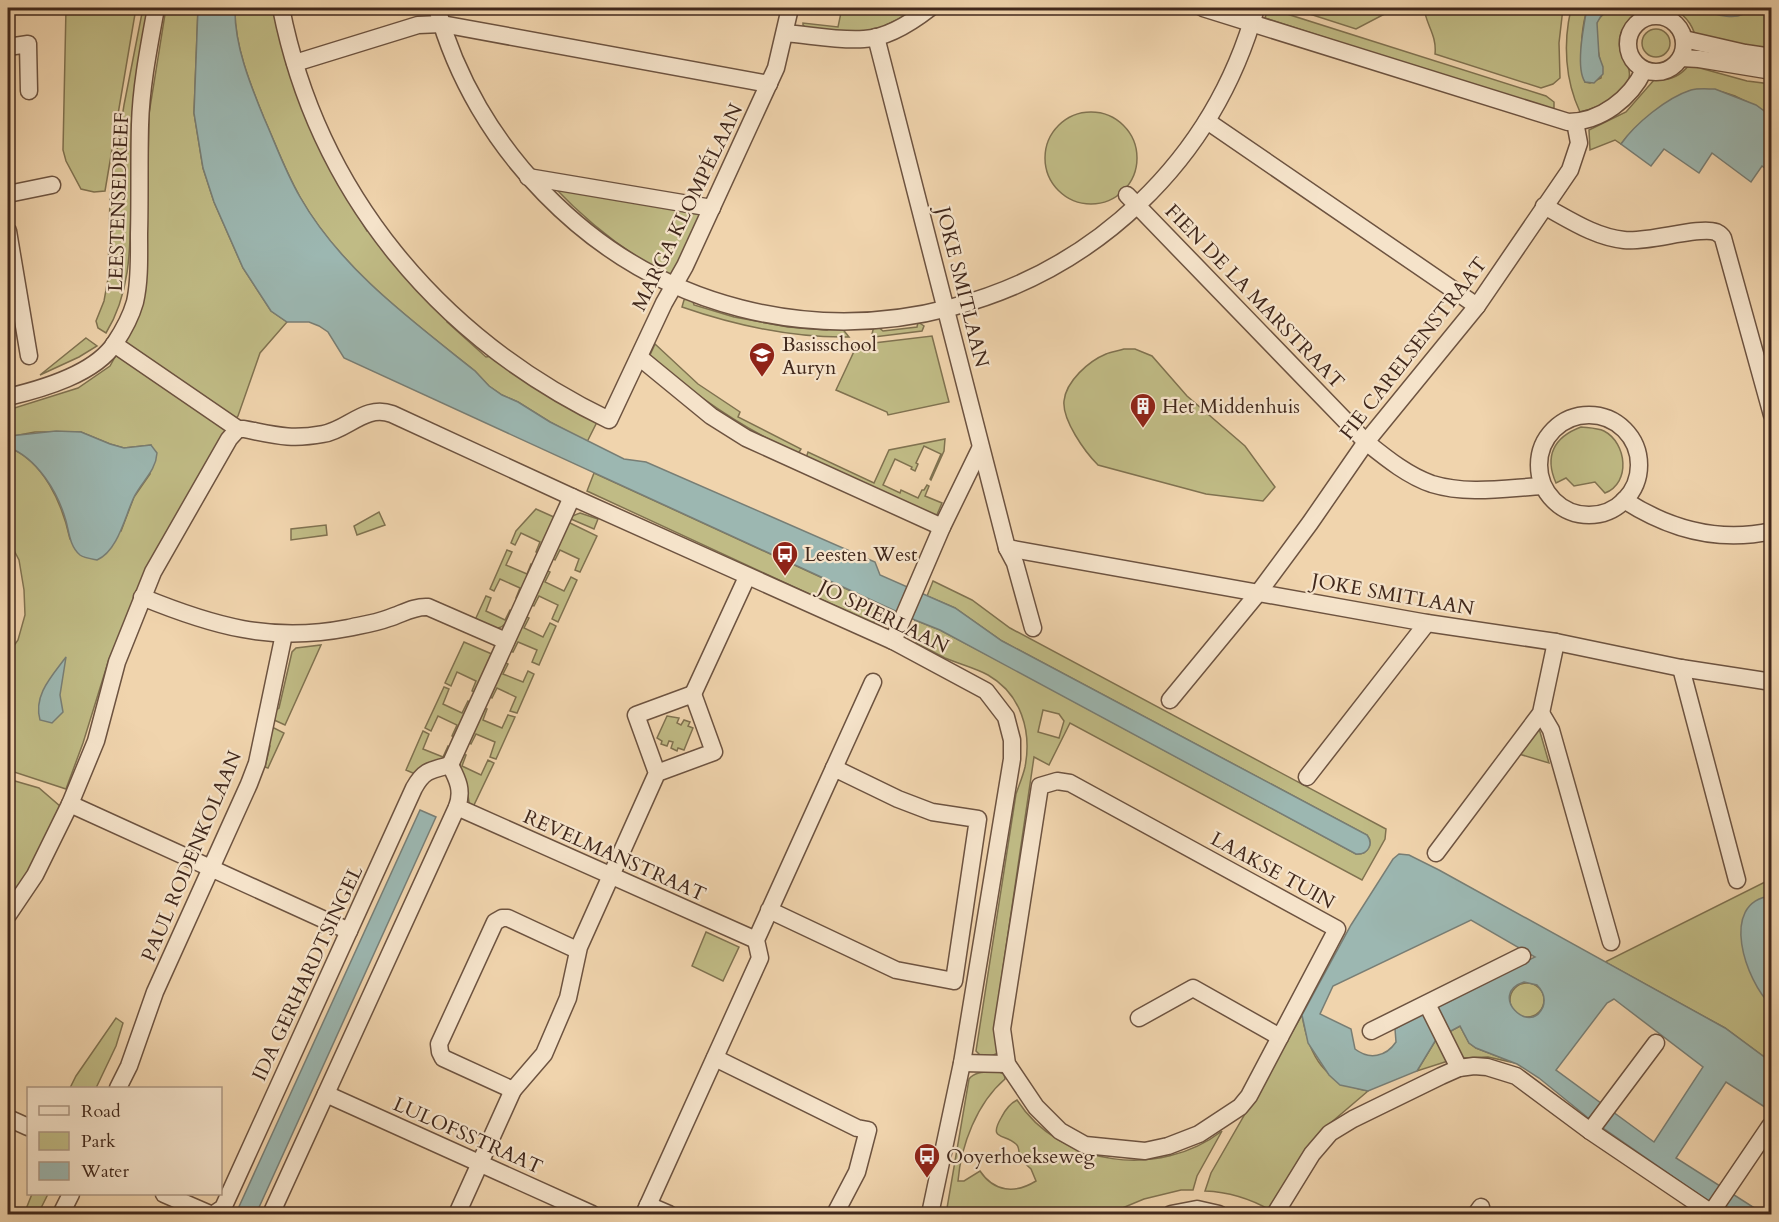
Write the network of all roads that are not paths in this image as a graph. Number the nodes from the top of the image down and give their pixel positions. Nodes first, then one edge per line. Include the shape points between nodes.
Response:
1 (156, 8) edge
2 (281, 8) edge
3 (790, 8) edge
4 (930, 8) edge
5 (1203, 8) edge
6 (1656, 11) edge
7 (1254, 15) edge
8 (440, 16) edge
9 (785, 33) junction
10 (876, 38) junction
11 (1684, 39) junction
12 (8, 47) edge
13 (1681, 57) junction
14 (1772, 57) edge
15 (295, 63) junction
16 (1644, 69) junction
17 (1772, 71) edge
18 (769, 84) junction
19 (29, 90) dead end
20 (1207, 121) junction
21 (1575, 122) junction
22 (528, 177) junction
23 (52, 185) dead end
24 (8, 194) edge
25 (1133, 200) junction
26 (1544, 206) junction
27 (712, 208) junction
28 (8, 231) edge
29 (674, 285) junction
30 (1477, 306) junction
31 (946, 309) junction
32 (114, 344) junction
33 (29, 356) dead end
34 (639, 357) junction
35 (8, 397) edge
36 (1772, 415) edge
37 (238, 429) junction
38 (1366, 442) junction
39 (980, 448) junction
40 (1543, 486) junction
41 (572, 498) junction
42 (1624, 500) junction
43 (942, 527) junction
44 (1772, 531) edge
45 (1007, 548) junction
46 (747, 577) junction
47 (1259, 592) junction
48 (142, 597) junction
49 (1427, 623) junction
50 (1033, 628) dead end
51 (284, 634) junction
52 (506, 641) junction
53 (893, 641) junction
54 (1556, 642) junction
55 (1681, 668) junction
56 (873, 682) dead end
57 (1772, 682) edge
58 (693, 694) junction
59 (1170, 700) dead end
60 (1541, 714) junction
61 (450, 765) junction
62 (834, 768) junction
63 (657, 773) junction
64 (1307, 777) dead end
65 (70, 804) junction
66 (457, 807) junction
67 (1436, 853) dead end
68 (211, 868) junction
69 (610, 877) junction
70 (1737, 880) dead end
71 (769, 910) junction
72 (8, 915) edge
73 (349, 931) junction
74 (756, 940) junction
75 (1611, 942) dead end
76 (578, 950) junction
77 (1522, 956) dead end
78 (1427, 1004) junction
79 (1139, 1018) dead end
80 (1371, 1031) dead end
81 (1280, 1037) junction
82 (1656, 1043) dead end
83 (715, 1058) junction
84 (962, 1063) junction
85 (1007, 1064) junction
86 (1459, 1068) junction
87 (119, 1087) edge
88 (513, 1090) junction
89 (326, 1094) junction
90 (8, 1118) edge
91 (1770, 1126) edge
92 (27, 1127) edge
93 (1590, 1131) junction
94 (480, 1163) junction
95 (71, 1195) edge
96 (166, 1195) edge
97 (646, 1210) edge
98 (1712, 1214) edge
99 (61, 1215) edge
100 (212, 1215) edge
101 (271, 1215) edge
102 (457, 1215) edge
103 (592, 1215) edge
104 (669, 1215) edge
105 (835, 1215) edge
106 (930, 1215) edge
107 (1171, 1215) edge
108 (1219, 1215) edge
109 (1275, 1215) edge

1 - 32 street, LEESTENSEDREEF via 140,123 138,284 135,303
2 - 15 street
3 - 9 street, MARGA KLOMPÉLAAN
4 - 10 street
5 - 7 street
6 - 11 street via 1675,22
6 - 16 street via 1640,20 1629,36 1630,56
7 - 20 street via 1225,90
7 - 21 street
8 - 15 street
8 - 18 street
8 - 22 street via 457,65 477,105
9 - 10 street
9 - 18 street, MARGA KLOMPÉLAAN
10 - 31 street, JOKE SMITLAAN
11 - 13 street
11 - 14 street
12 - 19 street via 28,44
13 - 16 street via 1661,72
13 - 17 street
15 - 34 street, MARGA KLOMPÉLAAN via 310,107 346,182 408,269 460,323 538,382 609,420
16 - 21 street via 1622,101
18 - 27 street, MARGA KLOMPÉLAAN
20 - 25 street via 1175,165
20 - 30 street
21 - 26 street, FIE CARELSENSTRAAT via 1579,143 1570,170
22 - 27 street
22 - 29 street via 595,238
23 - 24 street
25 - 31 street via 1095,241 1050,269 999,292
25 - 38 street, FIEN DE LA MARSTRAAT
26 - 30 street, FIE CARELSENSTRAAT
26 - 36 street via 1598,235 1625,240 1717,232 1723,238
27 - 29 street, MARGA KLOMPÉLAAN
28 - 33 street
29 - 31 street via 747,309 803,319 882,320
29 - 34 street, MARGA KLOMPÉLAAN
30 - 38 street, FIE CARELSENSTRAAT
31 - 39 street, JOKE SMITLAAN
32 - 35 street, LEESTENSEDREEF via 85,369 39,390
32 - 37 street, JO SPIERLAAN
34 - 43 street via 711,417 746,438
37 - 41 street, JO SPIERLAAN via 277,437 303,437 326,434 367,413 384,411
37 - 48 street
38 - 40 street, FIEN DE LA MARSTRAAT via 1393,464 1431,484 1476,490
38 - 47 street, FIE CARELSENSTRAAT
39 - 43 street
39 - 45 street, JOKE SMITLAAN
40 - 42 street via 1557,504 1583,515 1601,513
40 - 42 street via 1538,469 1540,451 1549,433 1562,422 1581,415 1597,415 1625,430 1637,453 1636,482
41 - 46 street, JO SPIERLAAN
41 - 52 street
42 - 44 street via 1683,529 1715,535
43 - 53 street
45 - 47 street, JOKE SMITLAAN
45 - 50 street, JOKE SMITLAAN
46 - 53 street, JO SPIERLAAN
46 - 58 street
47 - 49 street, JOKE SMITLAAN
47 - 59 street, FIE CARELSENSTRAAT
48 - 51 street via 234,628
48 - 65 street via 117,662 96,741
49 - 54 street, JOKE SMITLAAN
49 - 64 street
51 - 52 street via 332,631 422,607
51 - 68 street, PAUL RODENKOLAAN via 256,763
52 - 61 street
53 - 84 street, JO SPIERLAAN via 986,691 1006,717 1012,740
54 - 55 street, JOKE SMITLAAN
54 - 60 street
55 - 57 street, JOKE SMITLAAN
55 - 70 street
56 - 62 street
58 - 63 street via 714,752
58 - 63 street via 636,715
60 - 67 street
60 - 75 street via 1551,730
61 - 66 street via 459,781
61 - 73 street, IDA GERHARDTSINGEL via 421,776
62 - 71 street
62 - 71 street via 932,812 978,819 954,981 896,970
63 - 69 street
65 - 68 street
65 - 72 street via 35,874
66 - 69 street, REVELMANSTRAAT
66 - 89 street
68 - 73 street
68 - 87 street, PAUL RODENKOLAAN via 154,992
69 - 74 street, REVELMANSTRAAT
69 - 76 street
71 - 74 street
73 - 100 street, IDA GERHARDTSINGEL via 223,1208
74 - 83 street via 760,958
76 - 88 street via 568,998 544,1054
76 - 88 street via 502,918 495,922 466,984 439,1044 440,1052 443,1058
77 - 78 street
78 - 80 street
78 - 86 street
79 - 81 street via 1193,988
81 - 85 street, LAAKSE TUIN via 1240,1107 1199,1134 1145,1151 1085,1145 1060,1131 1036,1107
81 - 85 street, LAAKSE TUIN via 1338,929 1070,783 1057,781 1040,786 1002,1029
82 - 93 street
83 - 97 street
83 - 105 street via 868,1130 857,1172
84 - 85 street
84 - 106 street, JO SPIERLAAN
86 - 93 street via 1487,1067 1516,1076
86 - 109 street via 1330,1133 1312,1154
88 - 94 street
89 - 94 street, LULOFSSTRAAT
89 - 101 street
90 - 92 street
91 - 98 street
93 - 98 street
94 - 102 street
94 - 103 street, LULOFSSTRAAT
95 - 99 street
96 - 100 street
97 - 104 street
107 - 108 street via 1197,1209

